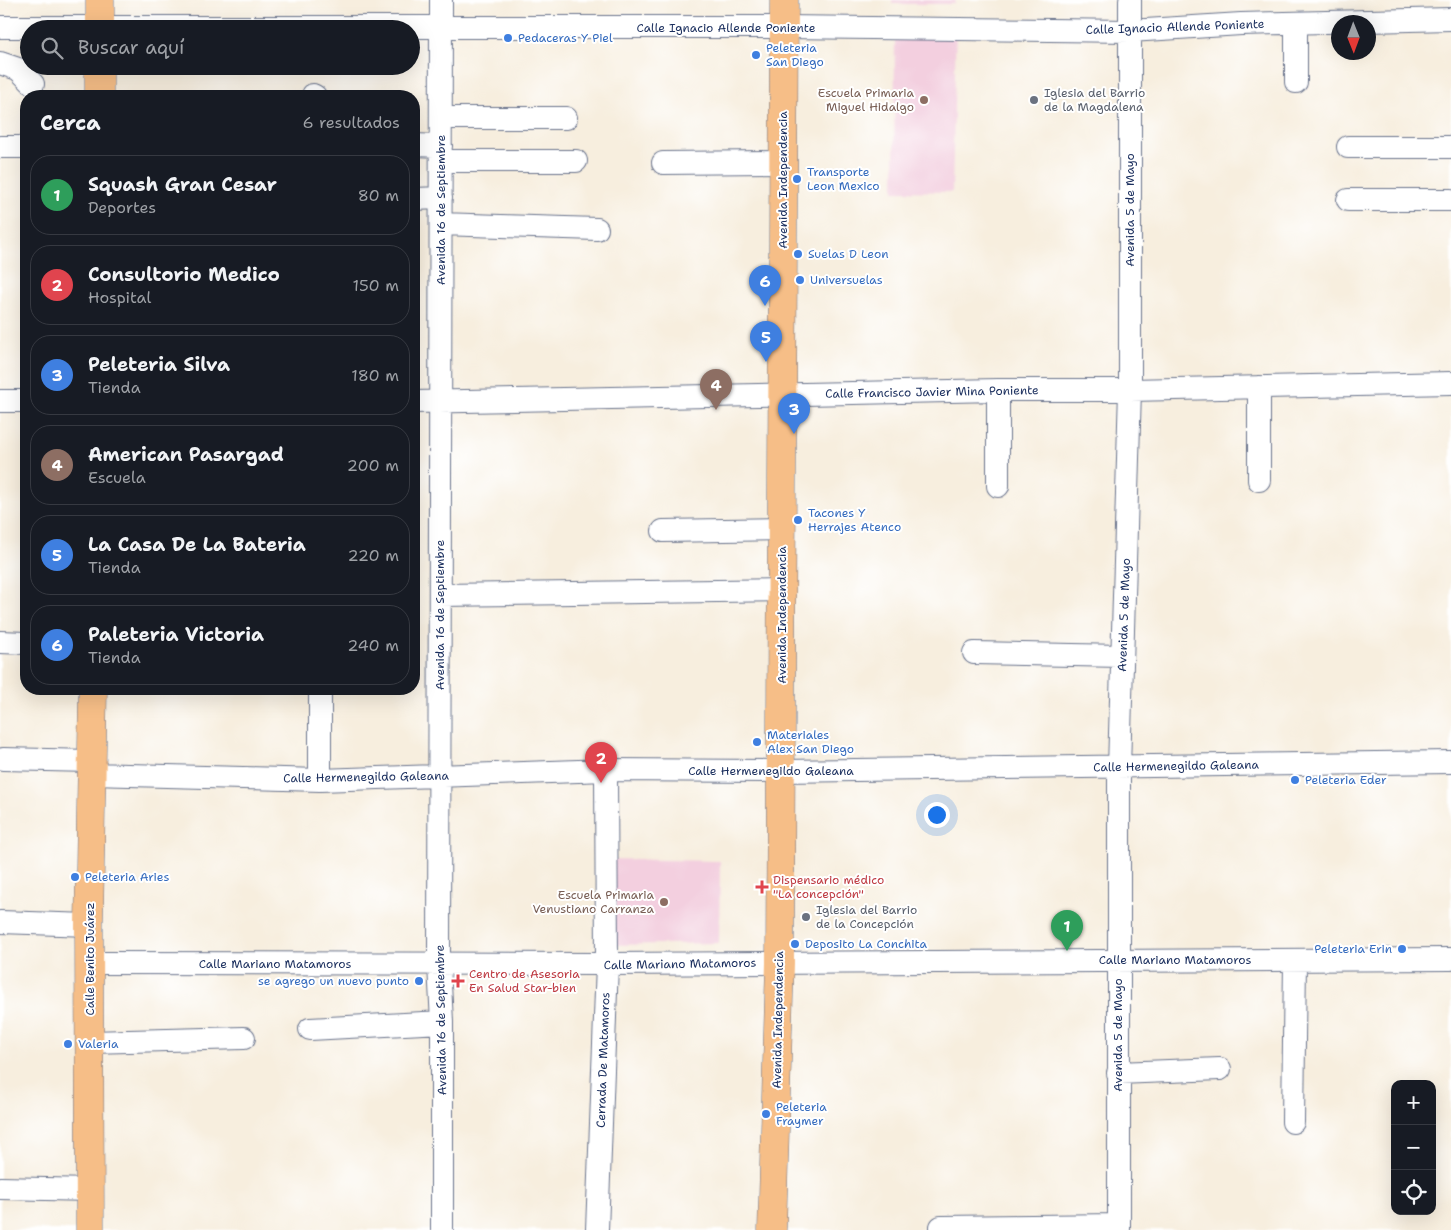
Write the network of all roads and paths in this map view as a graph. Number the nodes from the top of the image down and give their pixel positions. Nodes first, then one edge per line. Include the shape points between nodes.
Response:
1 (100, 0) edge
2 (442, 0) edge
3 (784, 0) edge
4 (1130, 0) edge
5 (100, 20) edge
6 (1451, 20) edge
7 (1296, 23) junction
8 (0, 27) edge
9 (20, 27) edge
10 (784, 27) junction
11 (420, 28) edge
12 (441, 28) junction
13 (1130, 31) junction
14 (0, 63) edge
15 (20, 71) edge
16 (24, 75) edge
17 (99, 75) edge
18 (1296, 82) dead end
19 (33, 84) dead end
20 (99, 90) edge
21 (441, 118) junction
22 (566, 118) dead end
23 (0, 147) edge
24 (20, 147) edge
25 (1348, 147) dead end
26 (1451, 147) edge
27 (420, 148) edge
28 (441, 153) junction
29 (576, 161) dead end
30 (783, 162) junction
31 (663, 163) dead end
32 (441, 198) junction
33 (420, 199) edge
34 (1348, 200) dead end
35 (1451, 200) edge
36 (441, 224) junction
37 (597, 229) dead end
38 (1451, 383) edge
39 (1259, 387) junction
40 (998, 390) junction
41 (1130, 390) junction
42 (781, 396) junction
43 (0, 401) edge
44 (20, 401) edge
45 (420, 402) edge
46 (441, 402) junction
47 (1259, 480) dead end
48 (998, 486) dead end
49 (782, 530) junction
50 (663, 531) dead end
51 (782, 590) junction
52 (440, 595) junction
53 (0, 642) edge
54 (20, 643) edge
55 (974, 653) dead end
56 (1122, 656) junction
57 (93, 695) edge
58 (320, 695) edge
59 (3, 759) dead end
60 (1451, 762) edge
61 (91, 767) junction
62 (1119, 768) junction
63 (606, 770) junction
64 (781, 771) junction
65 (440, 777) junction
66 (320, 780) junction
67 (0, 922) edge
68 (89, 925) junction
69 (1451, 959) edge
70 (1295, 960) junction
71 (1118, 961) junction
72 (90, 963) junction
73 (780, 963) junction
74 (439, 964) junction
75 (606, 964) junction
76 (442, 1022) junction
77 (310, 1029) dead end
78 (244, 1038) dead end
79 (90, 1042) junction
80 (1220, 1069) dead end
81 (1118, 1073) junction
82 (1293, 1122) dead end
83 (0, 1188) edge
84 (91, 1190) junction
85 (941, 1227) dead end
86 (1119, 1227) edge
87 (90, 1230) edge
88 (442, 1230) edge
89 (597, 1230) edge
90 (772, 1230) edge

1 - 5 main road
2 - 12 street, Avenida 16 de Septiembre
3 - 10 main road, Avenida Independencia
4 - 13 street, Avenida 5 de Mayo
6 - 7 street, Calle Ignacio Allende Poniente
7 - 13 street, Calle Ignacio Allende Poniente
7 - 18 street
8 - 9 street, Calle Ignacio Allende Poniente
10 - 12 street, Calle Ignacio Allende Poniente
10 - 13 street, Calle Ignacio Allende Poniente
10 - 30 main road, Avenida Independencia
11 - 12 street, Calle Ignacio Allende Poniente
12 - 21 street, Avenida 16 de Septiembre
13 - 41 street, Avenida 5 de Mayo
14 - 15 street
16 - 19 street
17 - 20 main road
21 - 22 street
21 - 28 street, Avenida 16 de Septiembre
23 - 24 street
25 - 26 street
27 - 28 street
28 - 29 street
28 - 32 street, Avenida 16 de Septiembre
30 - 31 street
30 - 42 main road, Avenida Independencia
32 - 33 street
32 - 36 street, Avenida 16 de Septiembre
34 - 35 street
36 - 37 street
36 - 46 street, Avenida 16 de Septiembre
38 - 39 street, Calle Francisco Javier Mina Poniente
39 - 41 street, Calle Francisco Javier Mina Poniente
39 - 47 street
40 - 41 street, Calle Francisco Javier Mina Poniente
40 - 42 street, Calle Francisco Javier Mina Poniente
40 - 48 street
41 - 56 street, Avenida 5 de Mayo
42 - 46 street, Calle Francisco Javier Mina Poniente
42 - 49 main road, Avenida Independencia
43 - 44 street
45 - 46 street, Calle Francisco Javier Mina Poniente
46 - 52 street, Avenida 16 de Septiembre
49 - 50 street
49 - 51 main road, Avenida Independencia
51 - 52 street
51 - 64 main road, Avenida Independencia
52 - 65 street, Avenida 16 de Septiembre
53 - 54 street
55 - 56 street
56 - 62 street, Avenida 5 de Mayo
57 - 61 main road, Calle Benito Juárez
58 - 66 street
59 - 61 street, Calle Hermenegildo Galeana
60 - 62 street, Calle Hermenegildo Galeana
61 - 66 street, Calle Hermenegildo Galeana
61 - 68 main road, Calle Benito Juárez
62 - 64 street, Calle Hermenegildo Galeana
62 - 71 street, Avenida 5 de Mayo
63 - 64 street, Calle Hermenegildo Galeana
63 - 65 street, Calle Hermenegildo Galeana
63 - 75 street, Cerrada De Matamoros
64 - 73 main road, Avenida Independencia
65 - 66 street, Calle Hermenegildo Galeana
65 - 74 street, Avenida 16 de Septiembre
67 - 68 street
68 - 72 main road, Calle Benito Juárez
69 - 70 street, Calle Mariano Matamoros
70 - 71 street, Calle Mariano Matamoros
70 - 82 street
71 - 73 street, Calle Mariano Matamoros
71 - 81 street, Avenida 5 de Mayo
72 - 74 street, Calle Mariano Matamoros
72 - 79 main road, Calle Benito Juárez
73 - 75 street, Calle Mariano Matamoros
73 - 90 main road, Avenida Independencia
74 - 75 street, Calle Mariano Matamoros
74 - 76 street, Avenida 16 de Septiembre
75 - 89 street, Cerrada De Matamoros
76 - 77 street
76 - 88 street, Avenida 16 de Septiembre
78 - 79 street
79 - 84 main road, Calle Benito Juárez
80 - 81 street
81 - 86 street, Avenida 5 de Mayo
83 - 84 street
84 - 87 main road, Calle Benito Juárez
85 - 86 street

